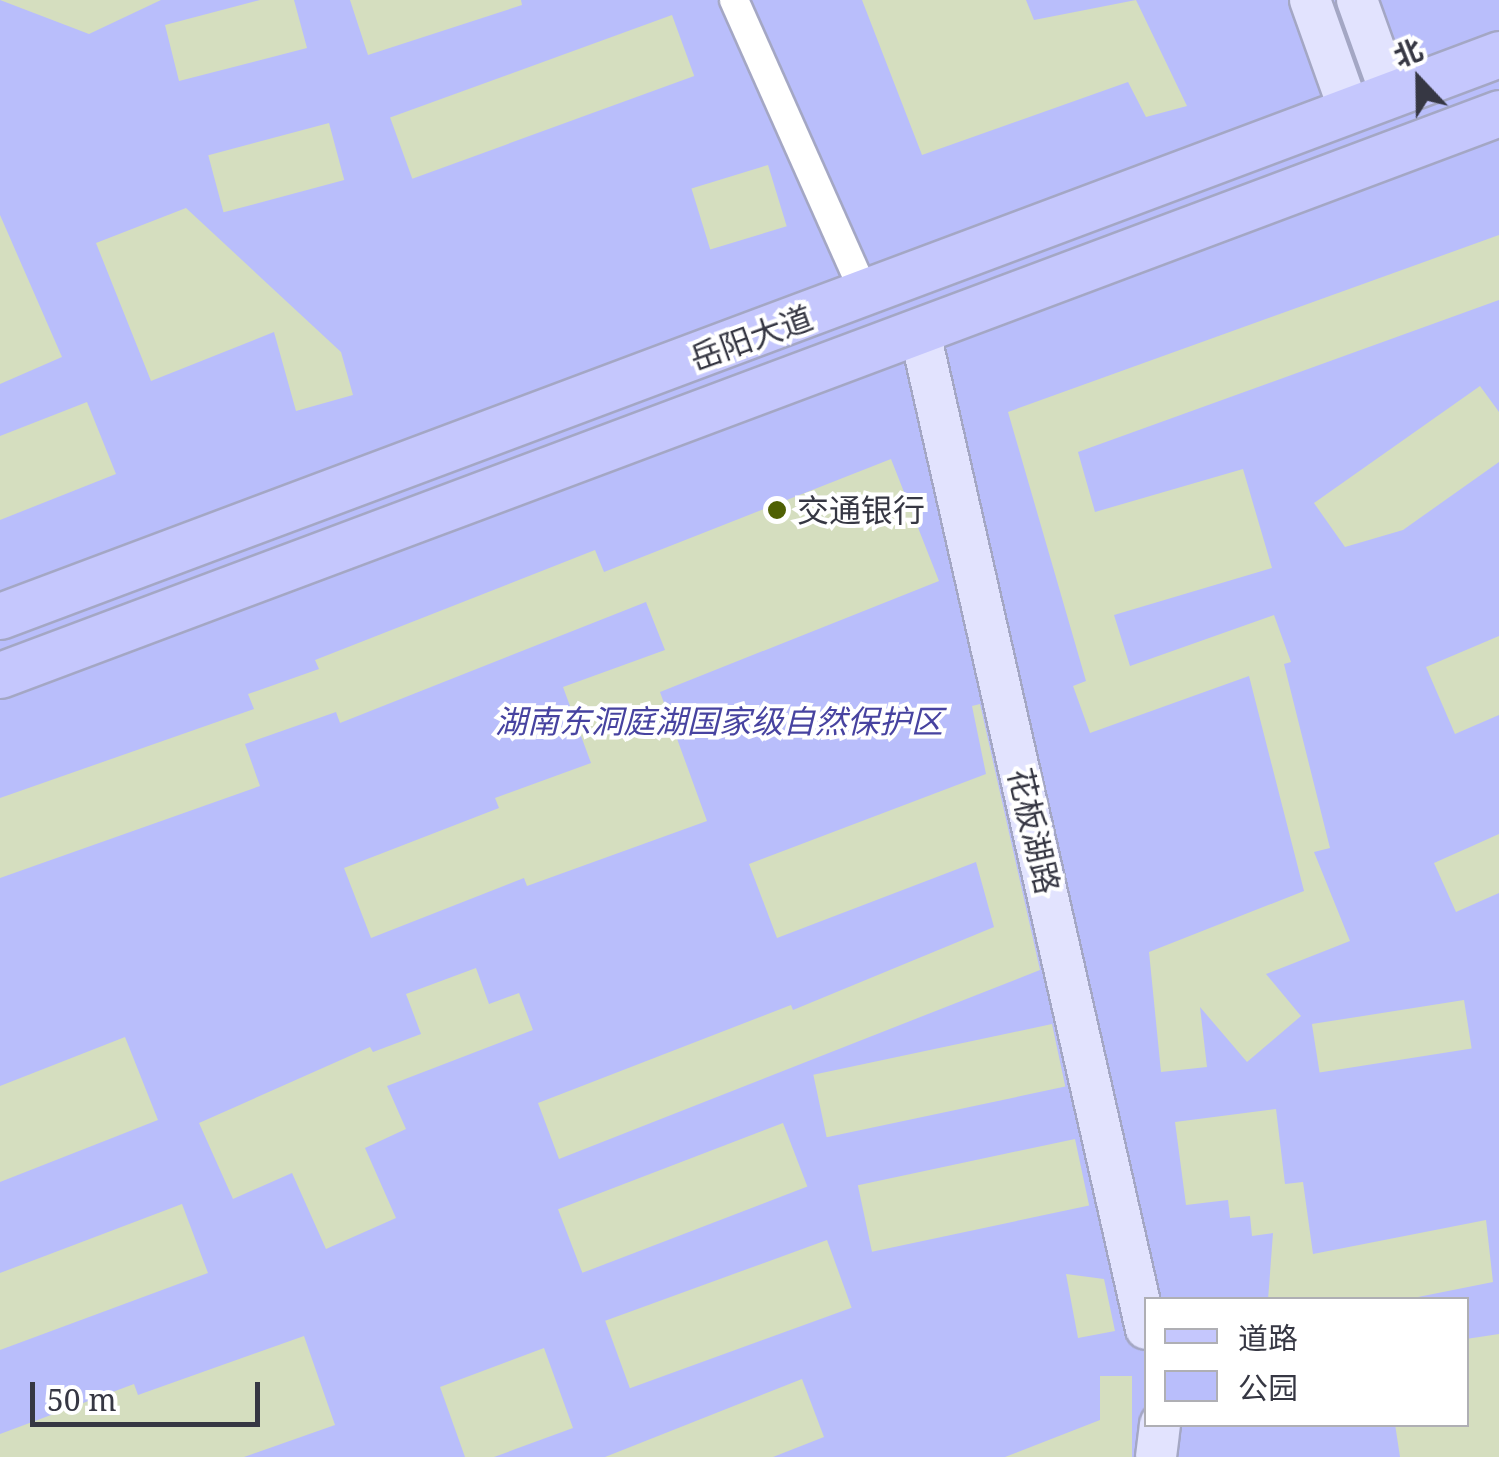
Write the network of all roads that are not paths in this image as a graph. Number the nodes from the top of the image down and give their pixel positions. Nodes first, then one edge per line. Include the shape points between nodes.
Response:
1 (734, 0) edge
2 (1310, 0) edge
3 (1357, 0) edge
4 (1499, 54) edge
5 (1391, 94) junction
6 (1348, 108) junction
7 (1499, 113) edge
8 (866, 296) junction
9 (920, 333) junction
10 (0, 616) edge
11 (0, 676) edge
12 (1144, 1320) edge
13 (1160, 1427) edge
14 (1156, 1457) edge

1 - 8 street
2 - 6 street
3 - 5 street
4 - 5 main road, 岳阳大道
5 - 6 main road, 岳阳大道
6 - 8 main road, 岳阳大道
7 - 9 main road, 岳阳大道
8 - 10 main road, 岳阳大道
9 - 11 main road, 岳阳大道
9 - 12 street, 花板湖路
13 - 14 street

